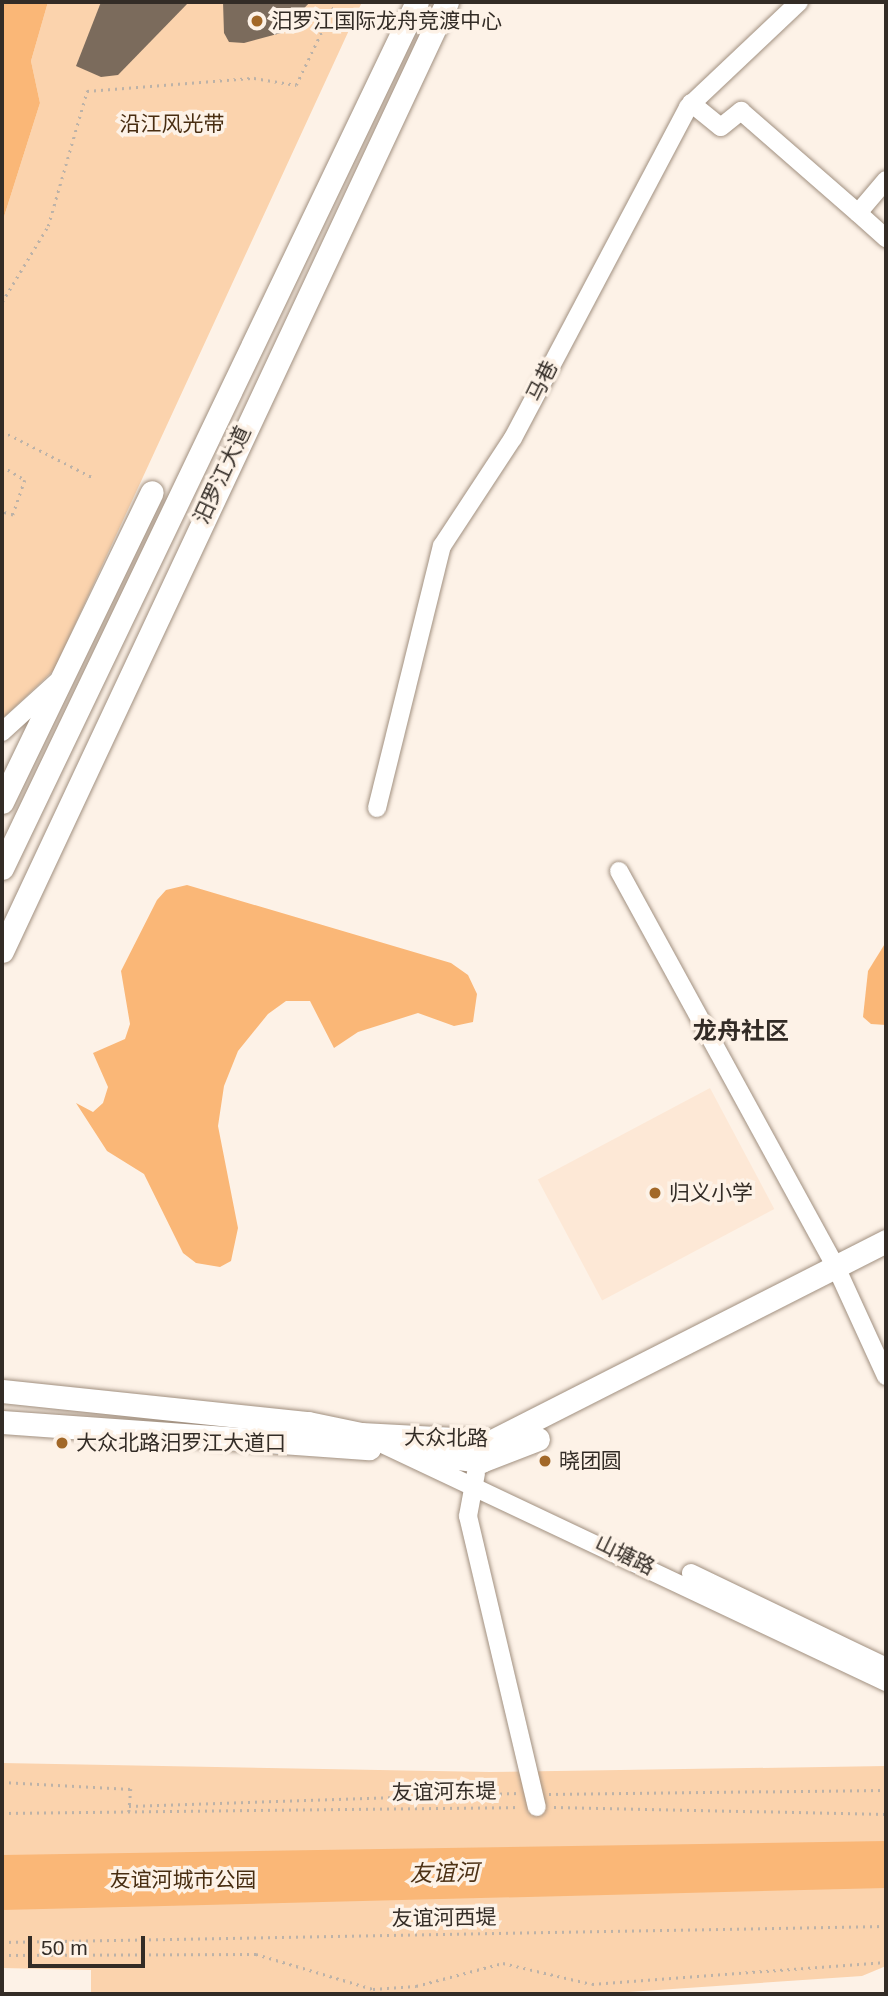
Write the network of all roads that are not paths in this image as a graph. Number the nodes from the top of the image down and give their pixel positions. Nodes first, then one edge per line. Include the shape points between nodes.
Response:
1 (417, 2) edge
2 (447, 2) edge
3 (799, 2) edge
4 (691, 103) junction
5 (886, 180) edge
6 (859, 213) junction
7 (886, 238) edge
8 (152, 492) dead end
9 (62, 677) junction
10 (2, 732) edge
11 (2, 802) edge
12 (377, 808) dead end
13 (2, 868) edge
14 (619, 872) dead end
15 (2, 951) edge
16 (886, 1241) edge
17 (886, 1257) edge
18 (839, 1273) junction
19 (886, 1376) edge
20 (2, 1391) edge
21 (2, 1422) edge
22 (511, 1436) junction
23 (397, 1444) junction
24 (477, 1472) junction
25 (886, 1667) edge
26 (886, 1682) edge
27 (535, 1800) road end

1 - 13 main road, 汨罗江大道
2 - 15 main road, 汨罗江大道
3 - 4 street, 马巷
4 - 6 street via 720,127 741,111
4 - 12 street, 马巷 via 633,201 513,438 442,546
5 - 6 street
6 - 7 street
8 - 9 main road
9 - 10 street
9 - 11 main road
14 - 18 street
16 - 18 main road, 大众北路
17 - 18 main road, 大众北路
18 - 19 street
18 - 22 main road, 大众北路
18 - 24 main road, 大众北路
20 - 23 main road, 大众北路 via 308,1423
21 - 23 main road, 大众北路
22 - 23 main road, 大众北路 via 478,1443
22 - 24 street
23 - 24 street, 山塘路
23 - 24 main road, 大众北路
24 - 25 street, 山塘路
24 - 26 street, 山塘路
24 - 27 street via 468,1516

